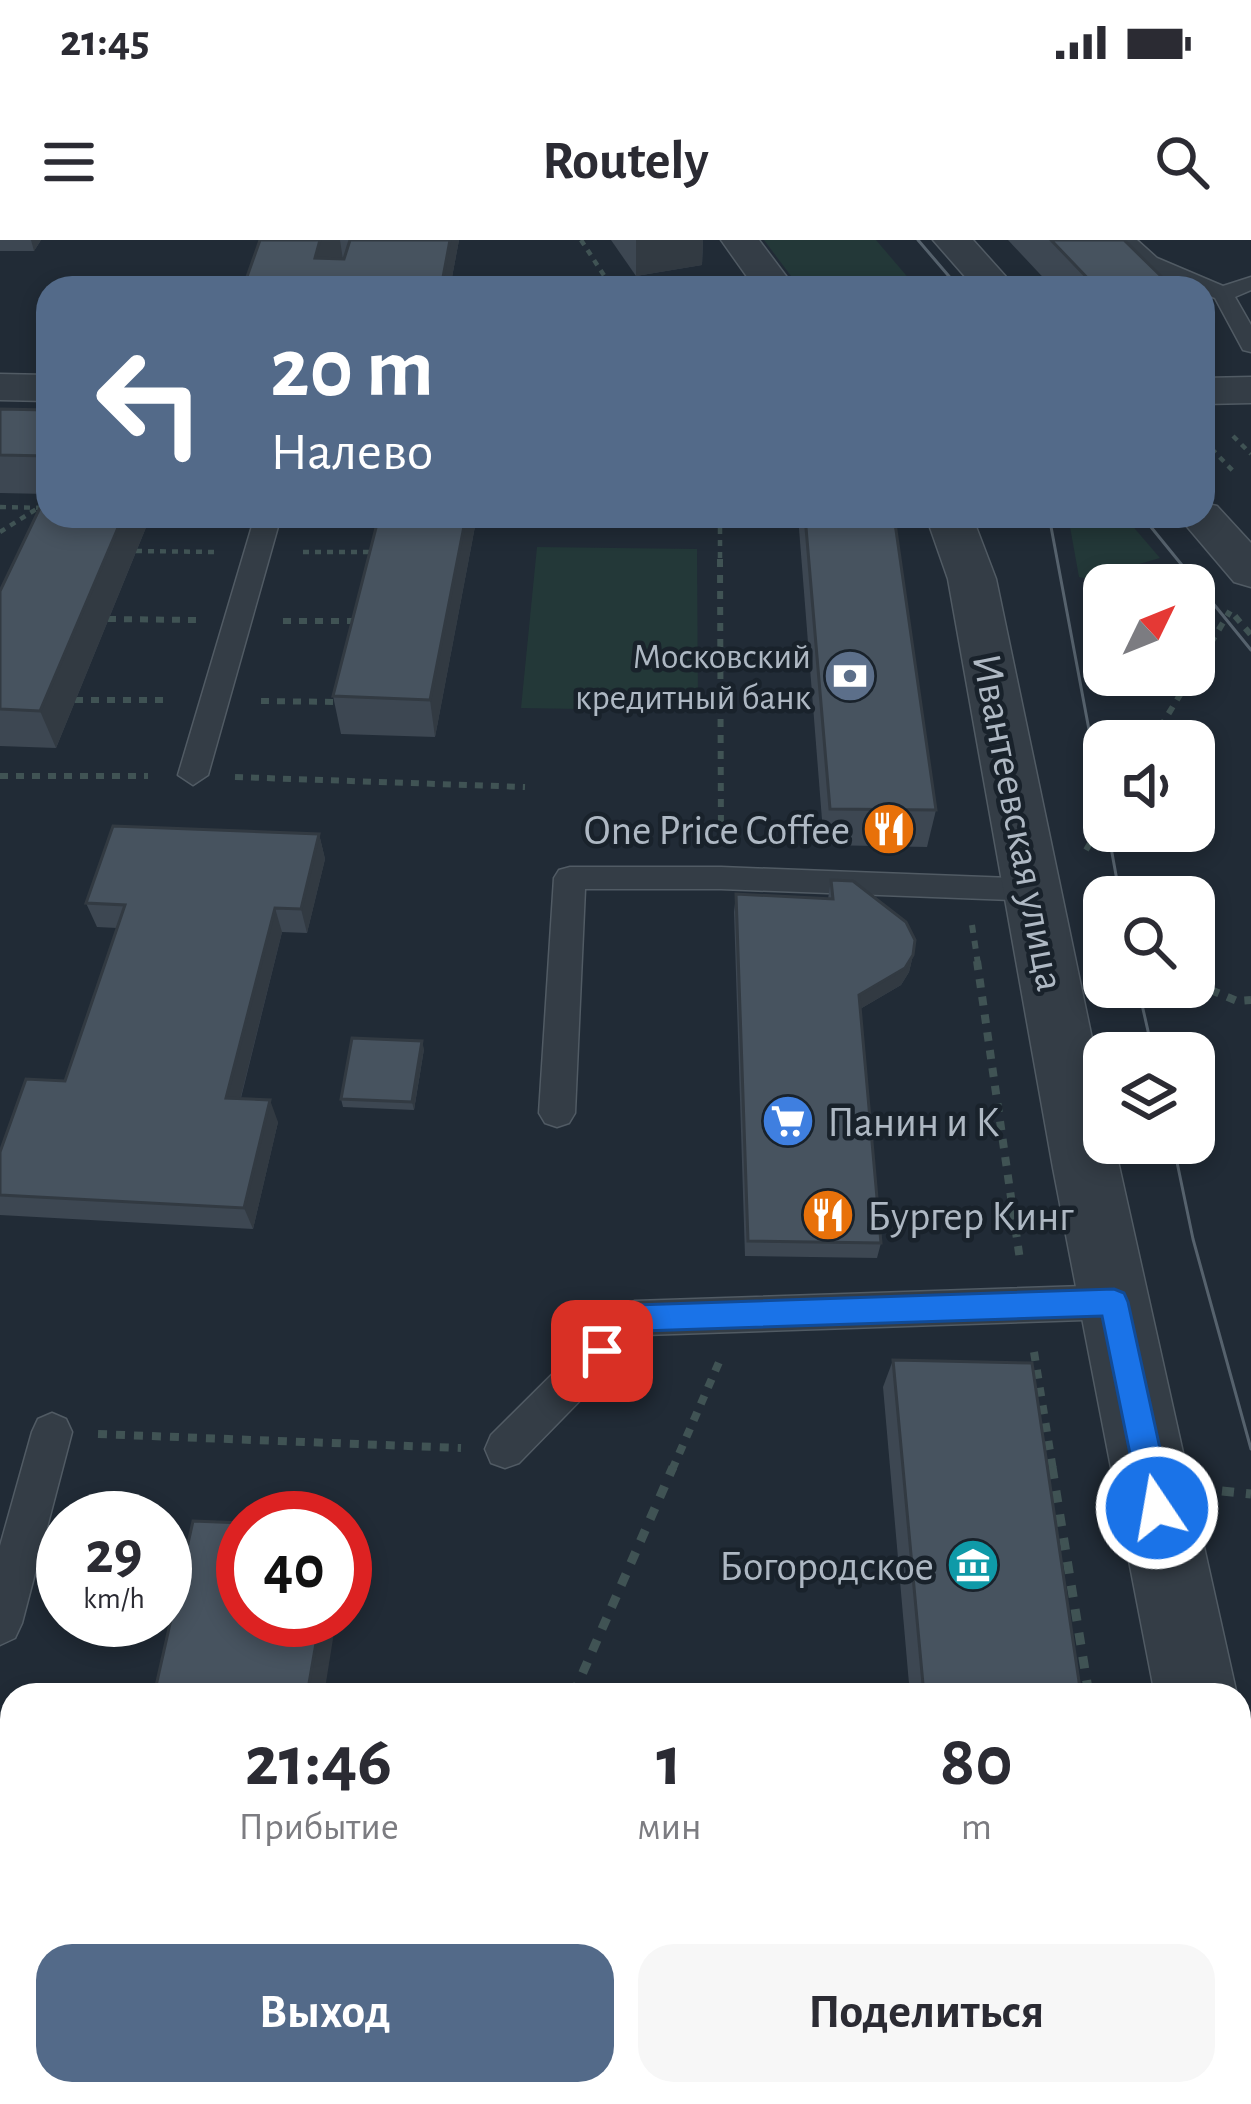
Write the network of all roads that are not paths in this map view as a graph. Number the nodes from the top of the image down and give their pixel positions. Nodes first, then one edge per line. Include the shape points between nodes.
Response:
1 (740, 240) edge
2 (952, 240) edge
3 (1125, 240) edge
4 (766, 276) edge
5 (985, 276) edge
6 (1183, 276) edge
7 (1251, 283) edge
8 (1215, 290) edge
9 (1223, 293) junction
10 (1251, 345) edge
11 (0, 387) edge
12 (36, 388) edge
13 (1251, 390) edge
14 (1215, 391) edge
15 (265, 528) edge
16 (953, 528) edge
17 (1206, 528) edge
18 (1233, 593) edge
19 (193, 775) road end
20 (1058, 873) junction
21 (557, 1113) dead end
22 (1114, 1302) junction
23 (52, 1432) road end
24 (505, 1449) road end
25 (0, 1623) edge
26 (1193, 1683) edge

1 - 4 street
2 - 5 street
3 - 6 lane
7 - 9 lane
8 - 9 lane
9 - 10 lane
11 - 12 street
13 - 14 street
15 - 19 lane
16 - 20 street, Ивантеевская улица
17 - 18 street
20 - 21 lane via 966,887 570,878
20 - 22 street, Ивантеевская улица
22 - 24 lane via 635,1318
22 - 26 street, Ивантеевская улица
23 - 25 lane

